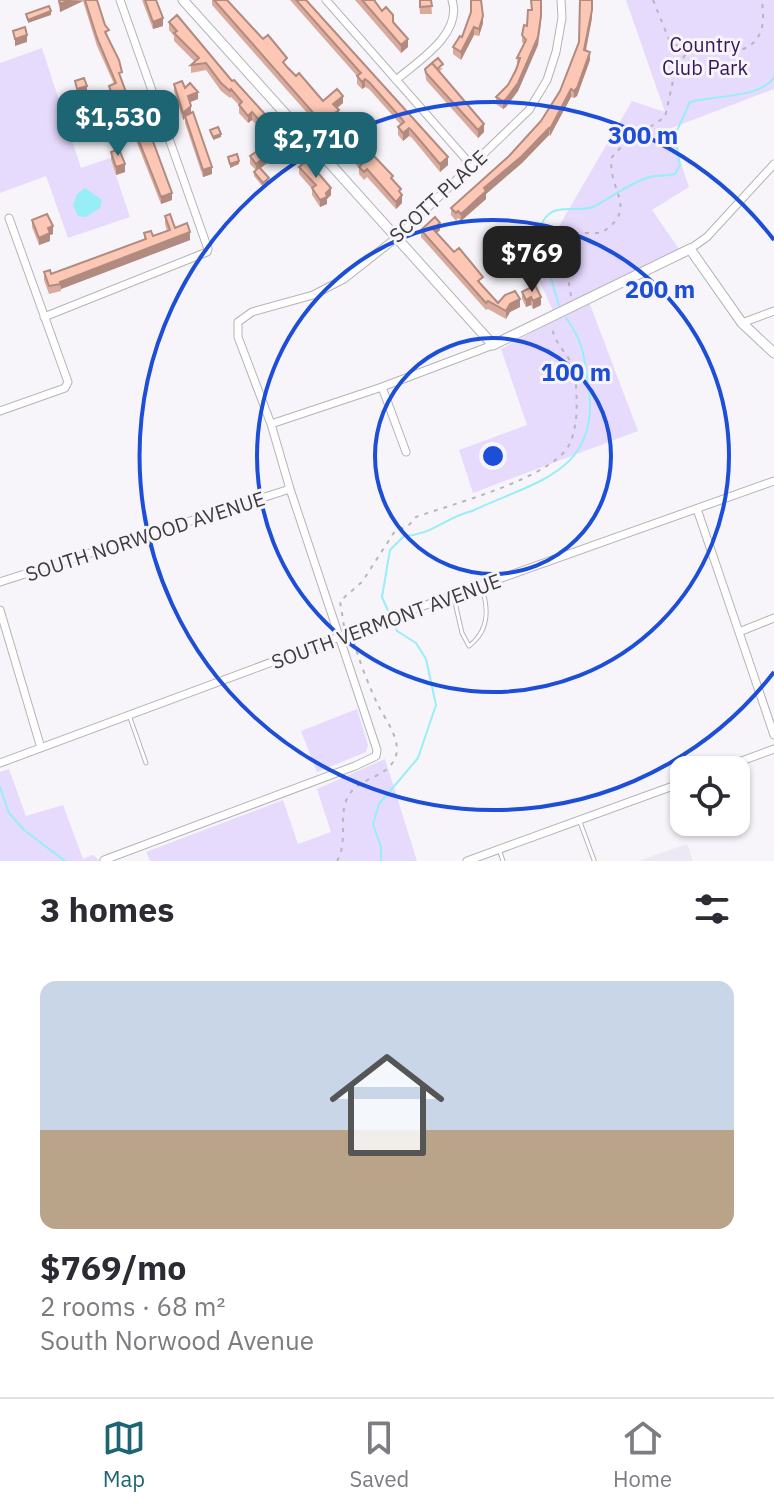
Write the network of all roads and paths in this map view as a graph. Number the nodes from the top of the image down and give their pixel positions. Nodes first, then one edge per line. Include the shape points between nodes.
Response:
1 (120, 0) edge
2 (183, 0) edge
3 (326, 0) edge
4 (452, 0) edge
5 (561, 0) edge
6 (653, 0) edge
7 (762, 0) edge
8 (688, 50) junction
9 (396, 80) junction
10 (774, 164) edge
11 (471, 165) junction
12 (9, 218) dead end
13 (396, 238) junction
14 (690, 249) junction
15 (573, 302) dead end
16 (774, 311) edge
17 (44, 317) junction
18 (553, 322) dead end
19 (742, 323) junction
20 (493, 345) junction
21 (774, 353) edge
22 (382, 387) junction
23 (0, 411) edge
24 (271, 424) junction
25 (406, 452) dead end
26 (774, 481) edge
27 (290, 489) junction
28 (697, 509) junction
29 (0, 582) edge
30 (481, 586) junction
31 (453, 596) junction
32 (0, 610) edge
33 (774, 618) edge
34 (739, 632) junction
35 (343, 636) junction
36 (129, 715) junction
37 (774, 735) edge
38 (41, 748) junction
39 (774, 749) edge
40 (750, 758) edge
41 (0, 763) edge
42 (146, 763) dead end
43 (670, 787) edge
44 (579, 820) junction
45 (499, 849) junction
46 (104, 860) edge
47 (594, 860) edge
48 (337, 861) edge
49 (467, 861) edge
50 (503, 861) edge

1 - 17 street via 207,252
2 - 13 street
3 - 9 street
4 - 9 street via 448,28 436,47
5 - 11 street, SCOTT PLACE via 562,18 547,80 529,110
6 - 8 path via 666,37
7 - 8 path via 762,24 753,44 725,52
8 - 15 path via 675,72 665,117 613,154 610,163 620,214 605,231 565,238
9 - 11 street
10 - 14 street
11 - 13 street, SCOTT PLACE
12 - 17 street
13 - 20 street
13 - 24 street, SCOTT PLACE via 330,287 252,312 238,322 238,337
14 - 19 street
14 - 20 street
16 - 19 street
17 - 23 street via 67,386
18 - 35 path via 552,335 574,368 576,385 571,441 562,458 518,481 416,517 395,531 362,582 340,601
19 - 21 street
20 - 22 street
22 - 24 street
22 - 25 street
24 - 27 street
26 - 28 street, SOUTH VERMONT AVENUE
27 - 29 street, SOUTH NORWOOD AVENUE
27 - 35 street
28 - 30 street, SOUTH VERMONT AVENUE
28 - 34 street
30 - 31 street, SOUTH VERMONT AVENUE
30 - 31 lane via 488,616 469,646
31 - 35 street, SOUTH VERMONT AVENUE
32 - 38 street
33 - 34 street
34 - 37 street
35 - 36 street, SOUTH VERMONT AVENUE
35 - 46 street via 376,753 355,766
35 - 48 path via 354,640 397,753 392,764 347,798
36 - 38 street, SOUTH VERMONT AVENUE
36 - 42 lane
38 - 41 street, SOUTH VERMONT AVENUE
39 - 40 street
43 - 44 street
44 - 45 street
44 - 47 lane
45 - 49 street
45 - 50 lane

